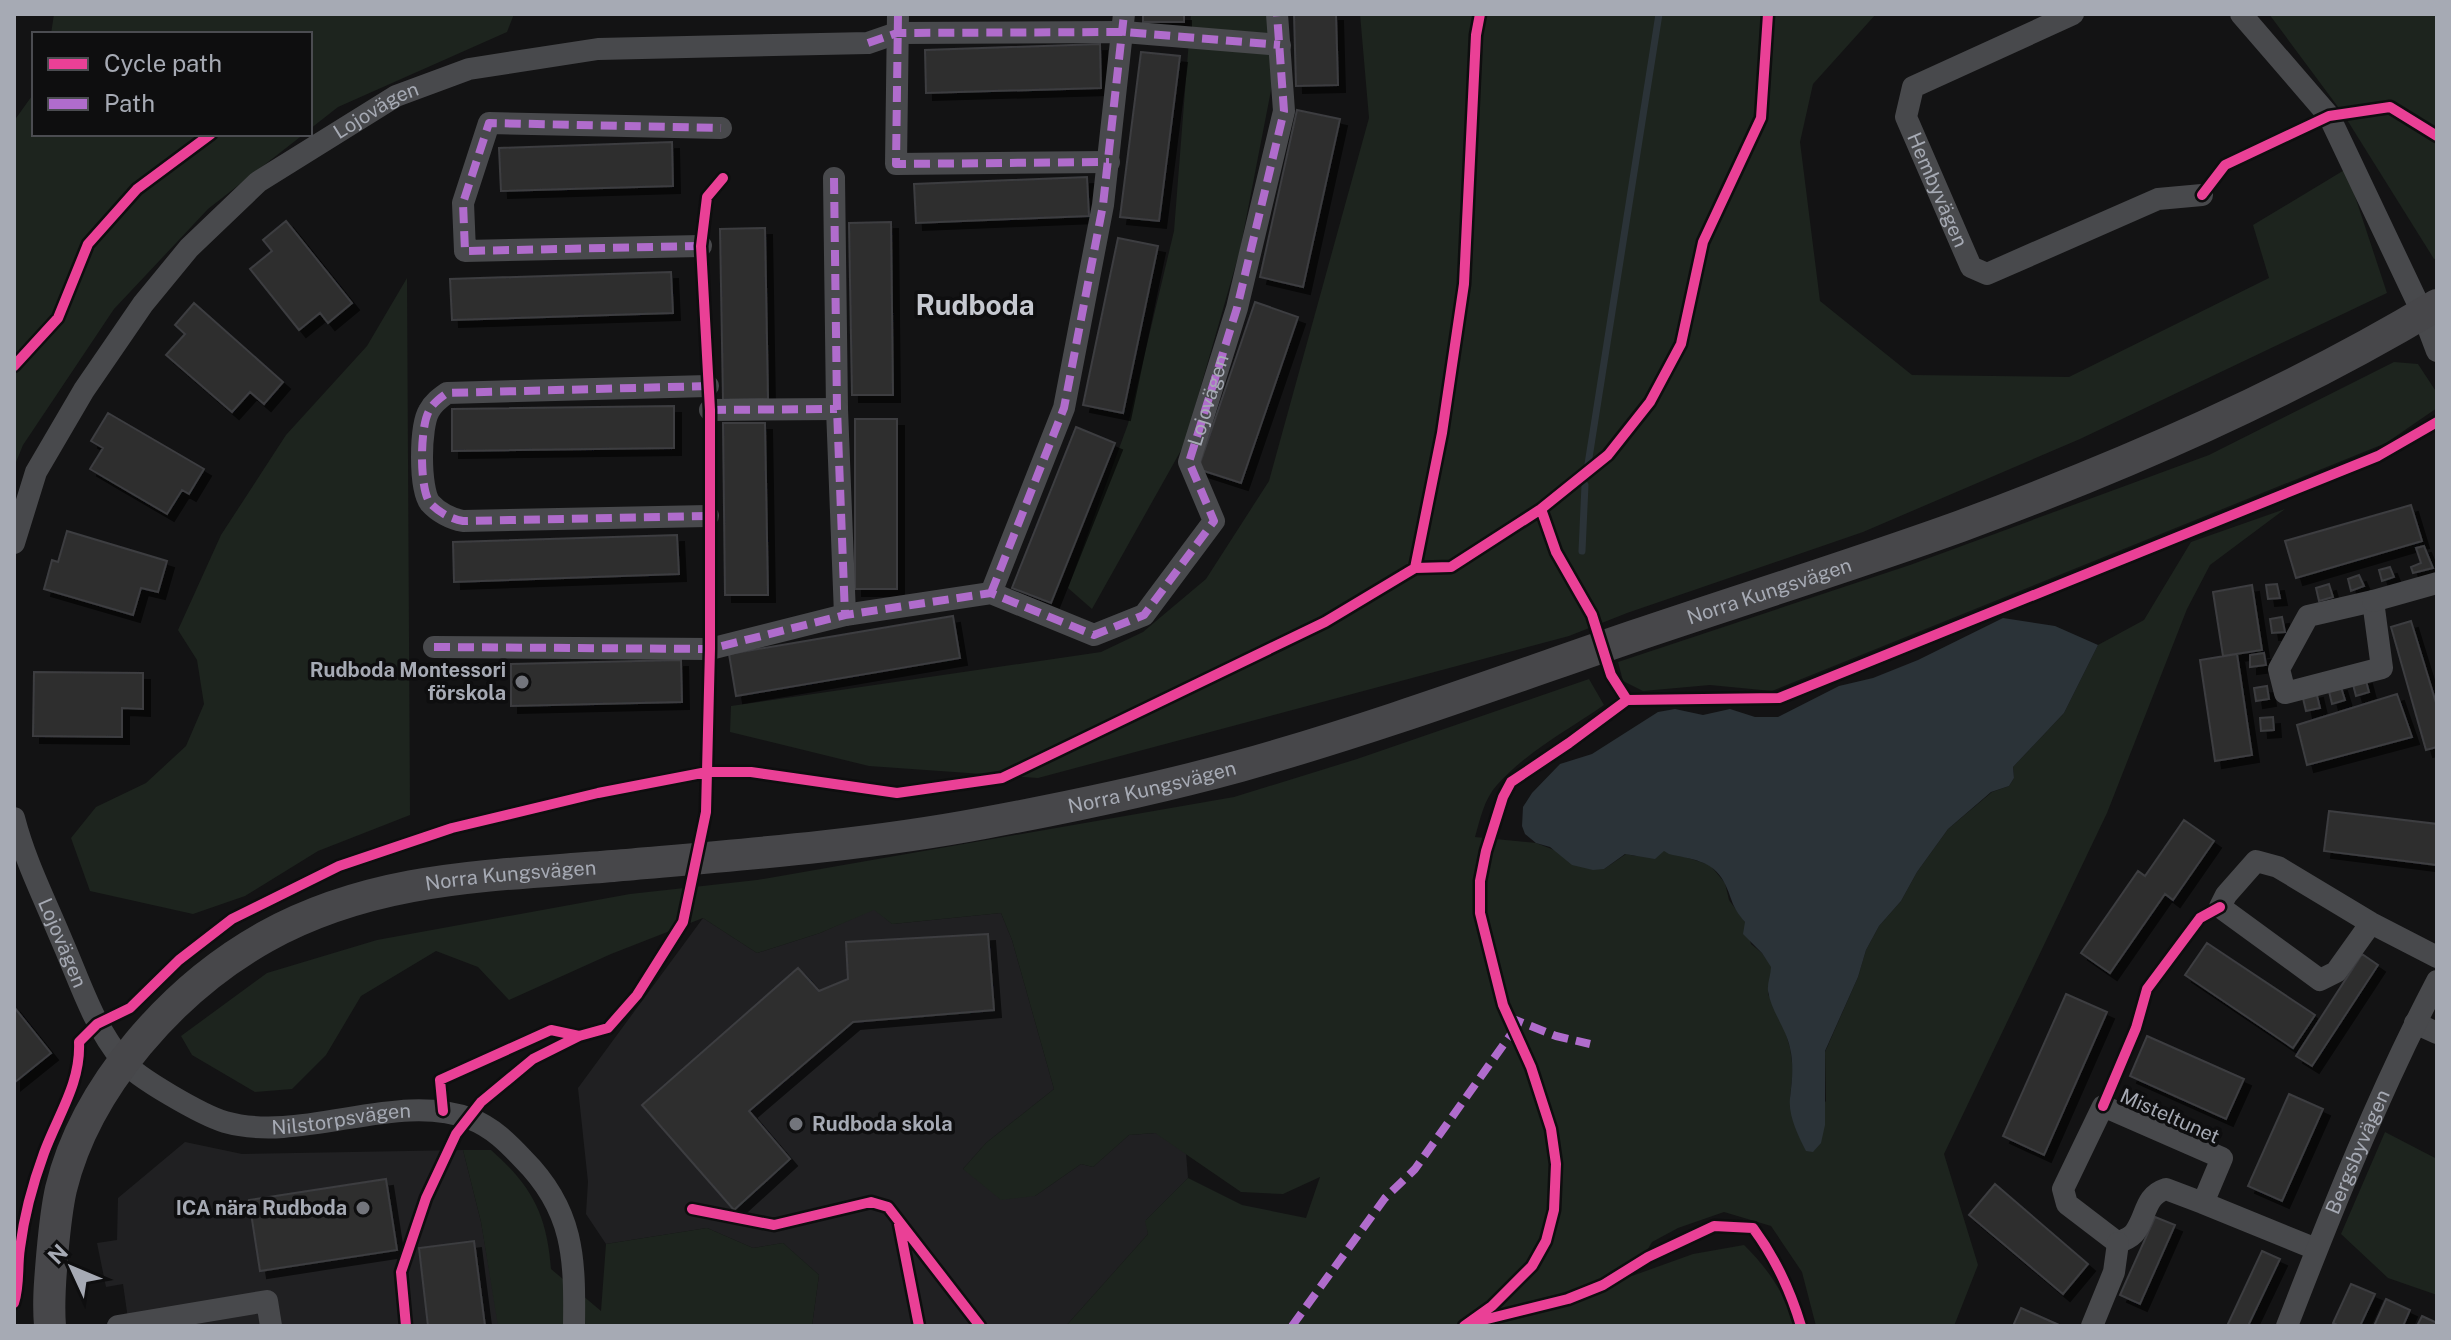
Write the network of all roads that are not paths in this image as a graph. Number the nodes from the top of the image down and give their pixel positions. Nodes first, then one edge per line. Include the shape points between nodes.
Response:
1 (1277, 14) edge
2 (2073, 14) edge
3 (2241, 14) edge
4 (898, 23) edge
5 (1124, 23) edge
6 (1280, 45) junction
7 (721, 128) dead end
8 (1109, 162) junction
9 (834, 178) dead end
10 (2202, 195) dead end
11 (701, 246) dead end
12 (2430, 310) edge
13 (2437, 351) edge
14 (708, 386) dead end
15 (837, 409) junction
16 (710, 410) dead end
17 (708, 516) dead end
18 (14, 543) edge
19 (2437, 583) edge
20 (991, 593) junction
21 (2373, 601) junction
22 (845, 615) junction
23 (434, 647) dead end
24 (14, 818) edge
25 (2371, 923) junction
26 (2437, 957) edge
27 (2437, 981) edge
28 (2415, 1023) junction
29 (2437, 1033) edge
30 (124, 1063) junction
31 (2203, 1203) junction
32 (2118, 1243) junction
33 (2316, 1249) junction
34 (209, 1319) edge
35 (50, 1326) edge
36 (118, 1326) edge
37 (271, 1326) edge
38 (574, 1326) edge
39 (2092, 1326) edge
40 (2287, 1326) edge

1 - 6 street, Lojovägen
2 - 10 street, Hembyvägen via 1913,87 1906,117 1971,267 1987,274 2158,199
3 - 12 street via 2329,116
4 - 5 street, Lojovägen
4 - 8 street via 896,164
4 - 18 street, Lojovägen via 868,43 598,49 469,69 396,96 258,182 189,248 84,390 36,472
5 - 6 street, Lojovägen
5 - 8 street
6 - 20 street, Lojovägen via 1284,111 1237,308 1189,462 1214,521 1144,615 1094,635
7 - 11 street via 489,123 463,203 465,251
8 - 20 street via 1064,408
9 - 15 street
12 - 13 street
12 - 30 main road, Norra Kungsvägen via 2231,413 2068,485 1563,662 1240,766 946,830 466,877 372,893 264,938 230,960 152,1026
14 - 17 street via 447,393 424,423 423,489 439,510 463,521
15 - 16 street
15 - 22 street
19 - 21 street
20 - 22 street
21 - 21 street via 2308,616 2279,669 2285,693 2382,668
22 - 23 street via 710,649
24 - 30 street, Lojovägen via 22,849 97,1024
25 - 25 street via 2278,867 2256,861 2220,907 2320,980 2336,972
25 - 26 street
27 - 28 street, Bergsbyvägen
28 - 29 street
28 - 33 street, Bergsbyvägen
30 - 35 main road, Norra Kungsvägen via 93,1109 61,1189 48,1300
30 - 38 street, Nilstorpsvägen via 195,1109 250,1128 410,1111 443,1111 472,1119 503,1138 541,1176 558,1203 569,1233
31 - 32 street via 2160,1191 2149,1201 2134,1234
31 - 32 street, Misteltunet via 2222,1158 2103,1106 2063,1189 2067,1204
31 - 33 street
32 - 39 street via 2114,1272
33 - 40 street, Bergsbyvägen
34 - 36 street
34 - 37 street via 267,1301

